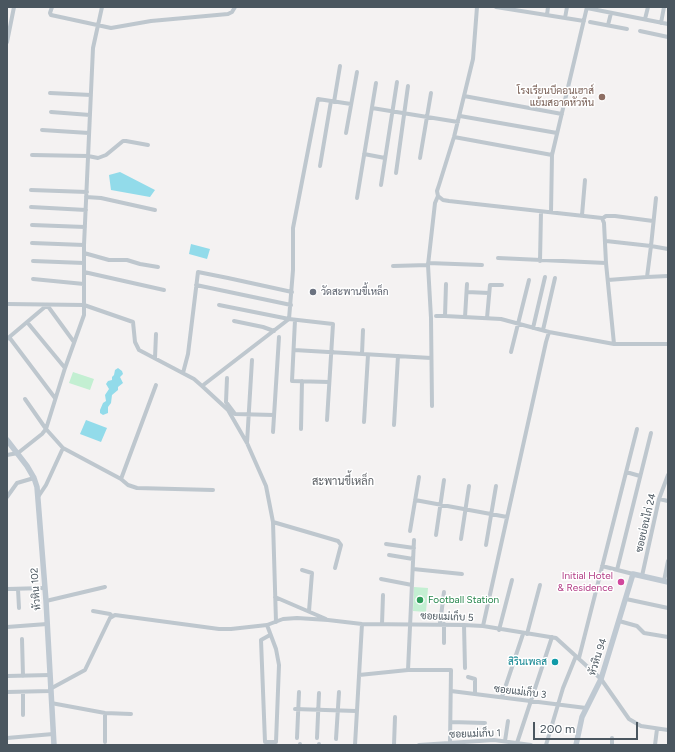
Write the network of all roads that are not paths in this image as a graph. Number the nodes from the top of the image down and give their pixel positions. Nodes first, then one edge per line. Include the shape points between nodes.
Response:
1 (14, 7) edge
2 (52, 7) edge
3 (102, 7) edge
4 (235, 7) edge
5 (477, 7) edge
6 (499, 7) edge
7 (548, 7) edge
8 (567, 7) edge
9 (648, 7) edge
10 (664, 7) edge
11 (587, 8) edge
12 (521, 9) edge
13 (611, 13) junction
14 (547, 15) junction
15 (565, 18) junction
16 (645, 19) junction
17 (584, 21) junction
18 (590, 22) dead end
19 (661, 23) junction
20 (9, 24) edge
21 (668, 24) edge
22 (608, 25) junction
23 (98, 26) junction
24 (627, 29) dead end
25 (640, 31) dead end
26 (668, 37) edge
27 (7, 42) edge
28 (340, 66) dead end
29 (357, 72) dead end
30 (398, 82) dead end
31 (376, 83) dead end
32 (408, 86) dead end
33 (50, 92) dead end
34 (431, 93) dead end
35 (91, 95) junction
36 (464, 96) junction
37 (332, 101) junction
38 (351, 104) junction
39 (372, 108) junction
40 (393, 111) junction
41 (51, 112) dead end
42 (404, 113) junction
43 (562, 114) junction
44 (90, 115) junction
45 (460, 116) junction
46 (427, 117) junction
47 (458, 122) junction
48 (42, 130) dead end
49 (90, 133) junction
50 (346, 133) dead end
51 (557, 133) junction
52 (454, 137) junction
53 (148, 145) dead end
54 (32, 154) dead end
55 (364, 154) junction
56 (552, 155) junction
57 (88, 156) junction
58 (385, 158) junction
59 (420, 158) dead end
60 (320, 166) dead end
61 (396, 173) dead end
62 (585, 180) dead end
63 (381, 184) dead end
64 (32, 190) dead end
65 (87, 192) junction
66 (438, 196) junction
67 (86, 197) junction
68 (357, 198) dead end
69 (656, 198) dead end
70 (32, 207) dead end
71 (86, 210) junction
72 (155, 210) dead end
73 (541, 212) junction
74 (551, 212) junction
75 (582, 215) junction
76 (603, 218) junction
77 (653, 221) junction
78 (32, 225) dead end
79 (85, 227) junction
80 (606, 241) junction
81 (32, 243) dead end
82 (84, 245) junction
83 (651, 246) junction
84 (668, 249) edge
85 (84, 253) junction
86 (498, 258) dead end
87 (33, 261) dead end
88 (540, 261) junction
89 (84, 263) junction
90 (606, 263) junction
91 (428, 264) junction
92 (482, 265) dead end
93 (393, 266) dead end
94 (158, 267) dead end
95 (84, 272) junction
96 (668, 276) edge
97 (545, 277) dead end
98 (647, 277) junction
99 (555, 278) dead end
100 (33, 279) dead end
101 (528, 280) dead end
102 (608, 280) junction
103 (84, 284) junction
104 (446, 284) dead end
105 (467, 284) dead end
106 (196, 285) junction
107 (502, 285) dead end
108 (164, 290) dead end
109 (292, 292) junction
110 (467, 292) junction
111 (490, 293) junction
112 (7, 304) edge
113 (47, 305) junction
114 (84, 305) junction
115 (219, 305) dead end
116 (291, 305) junction
117 (436, 316) dead end
118 (445, 316) junction
119 (465, 317) junction
120 (487, 318) junction
121 (290, 319) junction
122 (295, 320) junction
123 (234, 321) dead end
124 (27, 322) junction
125 (518, 324) junction
126 (534, 328) junction
127 (363, 330) dead end
128 (543, 330) junction
129 (274, 331) junction
130 (549, 332) junction
131 (156, 334) dead end
132 (279, 337) dead end
133 (8, 338) edge
134 (74, 342) junction
135 (614, 344) junction
136 (668, 344) edge
137 (294, 350) junction
138 (331, 352) junction
139 (511, 352) dead end
140 (362, 354) junction
141 (368, 354) junction
142 (398, 356) junction
143 (155, 358) junction
144 (431, 358) junction
145 (252, 360) dead end
146 (65, 368) junction
147 (183, 373) junction
148 (227, 378) dead end
149 (302, 382) junction
150 (329, 382) junction
151 (156, 385) dead end
152 (202, 386) junction
153 (55, 398) junction
154 (25, 399) dead end
155 (432, 406) dead end
156 (249, 414) junction
157 (274, 415) junction
158 (327, 420) dead end
159 (364, 422) dead end
160 (394, 425) dead end
161 (301, 428) dead end
162 (46, 429) junction
163 (637, 429) dead end
164 (273, 432) dead end
165 (651, 433) dead end
166 (7, 440) edge
167 (247, 443) junction
168 (63, 448) junction
169 (18, 453) junction
170 (7, 455) edge
171 (626, 472) junction
172 (668, 475) edge
173 (640, 476) junction
174 (419, 477) dead end
175 (34, 478) junction
176 (121, 479) junction
177 (444, 480) dead end
178 (469, 486) dead end
179 (496, 486) dead end
180 (213, 490) dead end
181 (7, 497) edge
182 (38, 498) junction
183 (659, 499) junction
184 (415, 500) junction
185 (668, 501) edge
186 (440, 504) junction
187 (465, 508) junction
188 (491, 513) junction
189 (507, 517) junction
190 (273, 522) junction
191 (410, 531) dead end
192 (436, 535) dead end
193 (460, 539) dead end
194 (414, 540) dead end
195 (386, 544) dead end
196 (486, 545) dead end
197 (414, 548) junction
198 (389, 555) dead end
199 (413, 559) junction
200 (668, 561) edge
201 (602, 566) junction
202 (335, 568) dead end
203 (413, 569) junction
204 (302, 570) dead end
205 (617, 570) junction
206 (462, 574) dead end
207 (633, 574) junction
208 (642, 576) junction
209 (381, 579) dead end
210 (512, 580) dead end
211 (666, 582) edge
212 (412, 585) junction
213 (540, 585) dead end
214 (105, 587) dead end
215 (45, 588) junction
216 (7, 589) edge
217 (18, 589) junction
218 (444, 592) dead end
219 (383, 595) dead end
220 (275, 597) junction
221 (626, 599) junction
222 (46, 601) junction
223 (19, 608) dead end
224 (668, 608) edge
225 (93, 611) dead end
226 (309, 611) junction
227 (112, 616) junction
228 (328, 620) junction
229 (619, 621) junction
230 (276, 622) junction
231 (47, 624) junction
232 (362, 624) junction
233 (382, 624) junction
234 (409, 624) junction
235 (442, 624) junction
236 (267, 625) junction
237 (464, 625) junction
238 (483, 626) junction
239 (7, 627) edge
240 (499, 630) junction
241 (525, 634) junction
242 (270, 635) junction
243 (552, 637) junction
244 (668, 637) edge
245 (22, 639) dead end
246 (444, 643) dead end
247 (577, 657) junction
248 (465, 668) dead end
249 (408, 670) junction
250 (50, 675) junction
251 (359, 675) junction
252 (7, 676) edge
253 (23, 676) junction
254 (468, 677) dead end
255 (601, 680) junction
256 (50, 690) junction
257 (451, 691) junction
258 (7, 692) edge
259 (23, 692) junction
260 (299, 692) dead end
261 (339, 692) dead end
262 (319, 693) dead end
263 (475, 694) junction
264 (502, 697) junction
265 (531, 701) junction
266 (51, 703) junction
267 (558, 705) junction
268 (586, 708) junction
269 (296, 709) junction
270 (318, 710) junction
271 (338, 710) junction
272 (356, 711) junction
273 (105, 713) junction
274 (131, 714) dead end
275 (23, 715) dead end
276 (395, 717) dead end
277 (508, 721) dead end
278 (451, 722) junction
279 (485, 723) dead end
280 (657, 729) junction
281 (668, 730) edge
282 (53, 734) junction
283 (7, 738) edge
284 (297, 738) dead end
285 (317, 738) dead end
286 (612, 738) dead end
287 (336, 739) dead end
288 (505, 741) junction
289 (105, 742) dead end
290 (450, 743) junction
291 (482, 743) edge
292 (517, 743) junction
293 (457, 744) edge
294 (511, 744) edge
295 (54, 745) edge
296 (355, 745) edge
297 (394, 745) edge
298 (419, 745) edge
299 (528, 745) edge
300 (546, 745) edge
301 (576, 745) edge
302 (612, 745) edge
303 (655, 745) edge

1 - 20 street
2 - 23 street via 51,15
3 - 23 street
4 - 23 street via 228,14 151,21 111,28
5 - 36 street via 473,60
6 - 12 street
7 - 14 street
8 - 15 street
9 - 16 street
10 - 19 street
11 - 13 street
11 - 17 street
12 - 14 street
13 - 16 street
13 - 22 street
14 - 15 street
15 - 17 street
16 - 19 street
17 - 43 street
18 - 22 street
19 - 21 street
20 - 27 street
22 - 24 street
23 - 35 street via 93,48
25 - 26 street
28 - 37 street
29 - 38 street
30 - 40 street
31 - 39 street
32 - 42 street
33 - 35 street
34 - 46 street
35 - 44 street
36 - 43 street
36 - 45 street
37 - 38 street
37 - 60 street
37 - 109 street via 318,99 292,228
38 - 50 street
39 - 40 street
39 - 55 street
40 - 42 street
40 - 58 street
41 - 44 street
42 - 46 street
42 - 61 street
43 - 51 street
44 - 49 street
45 - 47 street
45 - 51 street
46 - 47 street
46 - 59 street
47 - 52 street
48 - 49 street
49 - 57 street
51 - 56 street
52 - 56 street
52 - 66 street
53 - 57 street via 126,140 102,157
54 - 57 street
55 - 58 street
55 - 68 street
56 - 74 street
57 - 65 street
58 - 63 street
62 - 75 street
64 - 65 street
65 - 67 street
66 - 73 street via 449,201
66 - 91 street
67 - 71 street
67 - 72 street
69 - 77 street
70 - 71 street
71 - 79 street
73 - 74 street
73 - 88 street
74 - 75 street
75 - 76 street
76 - 77 street via 615,216
76 - 80 street
77 - 83 street
78 - 79 street
79 - 82 street
80 - 83 street
80 - 90 street
81 - 82 street
82 - 85 street
83 - 84 street
83 - 98 street
85 - 89 street
85 - 94 street via 109,260 127,260
86 - 88 street
87 - 89 street
88 - 90 street
89 - 95 street
90 - 102 street
91 - 92 street
91 - 93 street
91 - 144 street
95 - 103 street
95 - 108 street
96 - 98 street
97 - 126 street
98 - 102 street
99 - 128 street
100 - 103 street
101 - 125 street
102 - 135 street
103 - 114 street
104 - 118 street
105 - 110 street
106 - 109 street via 199,272
106 - 116 street
106 - 147 street via 188,354
107 - 111 street via 490,284
109 - 116 street
110 - 111 street
110 - 119 street
111 - 120 street
112 - 113 street
113 - 114 street
113 - 124 street
113 - 134 street
114 - 134 street via 84,314
114 - 143 street via 133,322 136,347
115 - 121 street
116 - 121 street
117 - 118 street
118 - 119 street
119 - 120 street
120 - 125 street
121 - 122 street
121 - 129 street
122 - 137 street
122 - 138 street via 333,324
123 - 129 street
124 - 133 street
124 - 146 street
125 - 126 street
125 - 139 street
126 - 128 street
127 - 140 street
128 - 130 street
129 - 152 street
130 - 135 street
130 - 189 street
131 - 143 street
132 - 157 street
133 - 153 street
134 - 146 street
135 - 136 street
137 - 138 street
137 - 149 street via 292,381
138 - 140 street
138 - 150 street
140 - 141 street
141 - 142 street
141 - 159 street
142 - 144 street
142 - 160 street
143 - 147 street
144 - 155 street
145 - 156 street
146 - 153 street
147 - 152 street
148 - 156 street via 226,402 235,414
149 - 150 street
149 - 161 street
150 - 158 street
151 - 176 street
152 - 167 street via 228,410
153 - 162 street
154 - 162 street
156 - 157 street
156 - 167 street
157 - 164 street
162 - 168 street
162 - 169 street
163 - 171 street
165 - 173 street
166 - 169 street, หัวหิน 102
167 - 190 street via 266,486
168 - 176 street
168 - 182 street
169 - 170 street
169 - 175 street, หัวหิน 102
171 - 173 street
171 - 201 street
172 - 183 street, ซอยบ่อนไก่ 24
173 - 205 street
174 - 184 street
175 - 181 street via 17,483
175 - 182 street, หัวหิน 102
176 - 180 street via 137,488
177 - 186 street
178 - 187 street
179 - 188 street
182 - 215 street, หัวหิน 102
183 - 185 street
183 - 208 street, ซอยบ่อนไก่ 24
184 - 186 street
184 - 191 street
186 - 187 street
186 - 192 street
187 - 188 street
187 - 193 street
188 - 189 street
188 - 196 street
189 - 238 street
190 - 202 street via 338,541 341,545
190 - 220 street
194 - 197 street
195 - 197 street
197 - 199 street
198 - 199 street
199 - 203 street
200 - 211 street
201 - 205 street
201 - 247 street
203 - 206 street
203 - 212 street
204 - 226 street via 312,574
205 - 207 street
207 - 208 street
207 - 221 street, หัวหิน 94
208 - 211 street
209 - 212 street
210 - 240 street
212 - 234 street
213 - 241 street
214 - 222 street
215 - 217 street
215 - 222 street, หัวหิน 102
216 - 217 street
217 - 223 street
218 - 235 street
219 - 233 street
220 - 226 street
220 - 230 street
221 - 224 street
221 - 229 street, หัวหิน 94
222 - 231 street, หัวหิน 102
225 - 227 street, ซอยแม่เก็บ 5
226 - 228 street
227 - 236 street, ซอยแม่เก็บ 5 via 219,629
227 - 256 street via 86,669
228 - 230 street, ซอยแม่เก็บ 5 via 283,619
228 - 232 street, ซอยแม่เก็บ 5
229 - 244 street via 637,626 644,633
229 - 255 street, หัวหิน 94
230 - 236 street, ซอยแม่เก็บ 5
231 - 239 street
231 - 250 street, หัวหิน 102
232 - 233 street, ซอยแม่เก็บ 5
232 - 251 street
233 - 234 street, ซอยแม่เก็บ 5
234 - 235 street, ซอยแม่เก็บ 5
234 - 249 street
235 - 237 street, ซอยแม่เก็บ 5
235 - 246 street
236 - 242 street
237 - 238 street, ซอยแม่เก็บ 5
237 - 248 street
238 - 240 street, ซอยแม่เก็บ 5
240 - 241 street, ซอยแม่เก็บ 5
241 - 243 street, ซอยแม่เก็บ 5
241 - 264 street
242 - 242 street via 279,665 276,742 265,742 261,640
243 - 247 street, ซอยแม่เก็บ 5
243 - 265 street
245 - 253 street
247 - 255 street, ซอยแม่เก็บ 5
247 - 267 street
249 - 251 street
249 - 257 street via 451,670
250 - 253 street
250 - 256 street, หัวหิน 102
251 - 272 street
252 - 253 street
254 - 263 street via 475,679
255 - 268 street, หัวหิน 94
255 - 280 street, ซอยแม่เก็บ 5 via 629,719 641,726
256 - 259 street
256 - 266 street, หัวหิน 102
257 - 263 street, ซอยแม่เก็บ 3
257 - 278 street
258 - 259 street
259 - 275 street
260 - 269 street
261 - 271 street
262 - 270 street
263 - 264 street, ซอยแม่เก็บ 3
264 - 265 street, ซอยแม่เก็บ 3
265 - 267 street, ซอยแม่เก็บ 3
265 - 292 street
266 - 273 street
266 - 282 street, หัวหิน 102
267 - 268 street, ซอยแม่เก็บ 3
267 - 300 street
268 - 301 street, หัวหิน 94
269 - 270 street
269 - 284 street
270 - 271 street
270 - 285 street
271 - 272 street
271 - 287 street
272 - 296 street
273 - 274 street
273 - 289 street
276 - 297 street
277 - 288 street
278 - 279 street
278 - 290 street
280 - 281 street, ซอยแม่เก็บ 5
280 - 303 street
282 - 283 street
282 - 295 street, หัวหิน 102
286 - 302 street
288 - 291 street, ซอยแม่เก็บ 1
288 - 294 street, ซอยแม่เก็บ 1
290 - 293 street, ซอยแม่เก็บ 1
290 - 298 street, ซอยแม่เก็บ 1
291 - 293 street, ซอยแม่เก็บ 1
292 - 294 street, ซอยแม่เก็บ 1
292 - 299 street, ซอยแม่เก็บ 1

